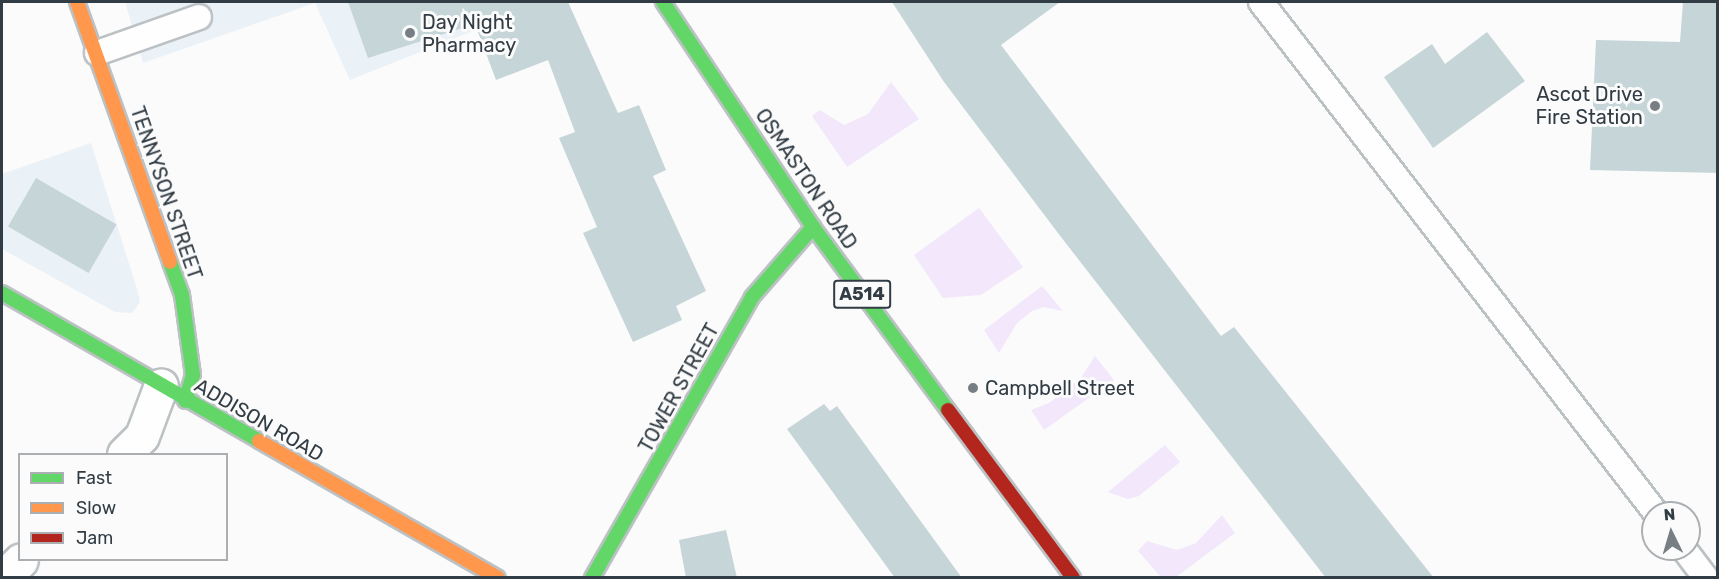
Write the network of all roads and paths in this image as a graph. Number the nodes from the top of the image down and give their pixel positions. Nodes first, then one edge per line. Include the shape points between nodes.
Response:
1 (77, 2) edge
2 (663, 2) edge
3 (1261, 2) edge
4 (199, 16) dead end
5 (97, 53) junction
6 (813, 227) junction
7 (2, 293) edge
8 (173, 393) junction
9 (125, 453) edge
10 (1647, 501) edge
11 (20, 561) edge
12 (1693, 561) edge
13 (3, 578) edge
14 (498, 578) edge
15 (592, 578) edge
16 (1072, 578) edge
17 (1706, 578) edge

1 - 5 street, TENNYSON STREET
2 - 6 street, OSMASTON ROAD / A514
3 - 10 lane
4 - 5 lane
5 - 8 street, TENNYSON STREET via 182,295 193,375
6 - 15 street, TOWER STREET via 752,297
6 - 16 street, OSMASTON ROAD / A514
7 - 8 street, ADDISON ROAD
8 - 9 street
8 - 14 street, ADDISON ROAD
11 - 13 street
12 - 17 lane

